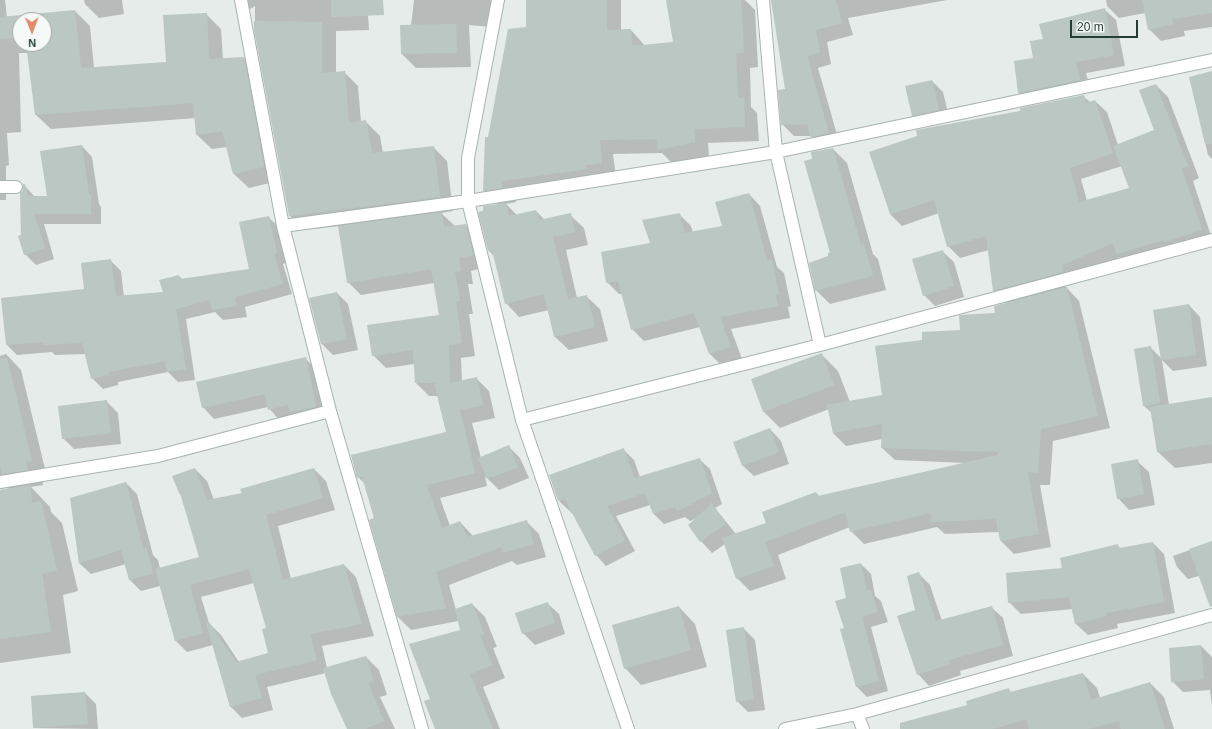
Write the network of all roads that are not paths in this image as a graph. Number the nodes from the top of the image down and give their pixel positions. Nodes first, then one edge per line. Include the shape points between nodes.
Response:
1 (241, 0) edge
2 (498, 0) edge
3 (763, 0) edge
4 (1212, 60) edge
5 (776, 152) junction
6 (0, 187) edge
7 (16, 187) dead end
8 (468, 201) junction
9 (284, 226) junction
10 (1212, 240) edge
11 (820, 345) junction
12 (330, 412) junction
13 (522, 420) junction
14 (0, 482) edge
15 (1212, 614) edge
16 (857, 714) junction
17 (422, 729) edge
18 (628, 729) edge
19 (785, 729) edge
20 (863, 729) edge

1 - 9 street
2 - 8 street via 468,158
3 - 5 street
4 - 5 street
5 - 8 street
5 - 11 street
6 - 7 street
8 - 9 street
8 - 13 street
9 - 12 street
10 - 11 street
11 - 13 street
12 - 14 street via 158,456
12 - 17 street
13 - 18 street
15 - 16 street
16 - 19 street
16 - 20 street

